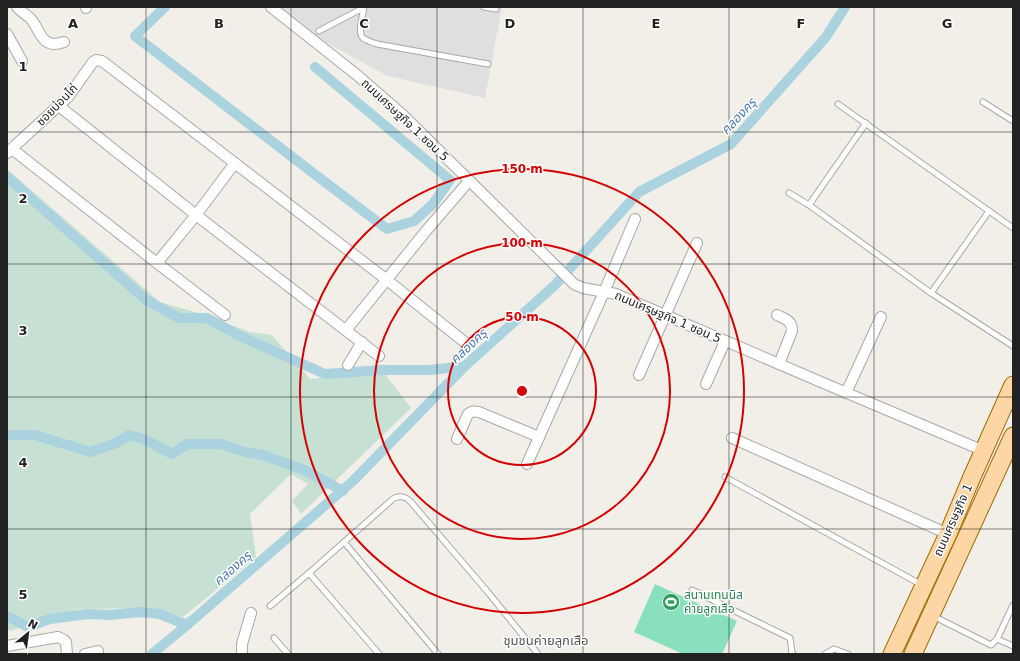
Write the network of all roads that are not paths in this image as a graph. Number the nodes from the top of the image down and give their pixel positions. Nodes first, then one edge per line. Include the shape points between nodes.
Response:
1 (17, 7) edge
2 (270, 7) edge
3 (364, 7) edge
4 (484, 7) edge
5 (496, 9) dead end
6 (319, 31) dead end
7 (7, 34) edge
8 (64, 42) dead end
9 (22, 61) dead end
10 (488, 64) dead end
11 (983, 102) dead end
12 (838, 104) dead end
13 (59, 106) junction
14 (1013, 121) edge
15 (866, 123) junction
16 (9, 151) edge
17 (235, 163) junction
18 (469, 181) junction
19 (789, 193) dead end
20 (809, 205) junction
21 (989, 211) junction
22 (196, 216) junction
23 (635, 219) dead end
24 (1013, 228) edge
25 (697, 243) dead end
26 (157, 263) junction
27 (386, 280) junction
28 (604, 292) junction
29 (930, 293) junction
30 (225, 315) dead end
31 (666, 315) junction
32 (777, 315) dead end
33 (881, 317) dead end
34 (346, 330) junction
35 (725, 341) junction
36 (362, 342) junction
37 (467, 344) dead end
38 (1013, 346) edge
39 (379, 356) dead end
40 (779, 364) junction
41 (348, 365) dead end
42 (639, 375) dead end
43 (706, 384) dead end
44 (1013, 385) edge
45 (846, 393) junction
46 (539, 438) junction
47 (732, 438) dead end
48 (457, 440) dead end
49 (1011, 445) edge
50 (984, 450) junction
51 (527, 464) dead end
52 (725, 477) dead end
53 (948, 534) junction
54 (344, 542) junction
55 (309, 573) junction
56 (923, 585) junction
57 (692, 590) dead end
58 (1013, 605) edge
59 (270, 606) dead end
60 (251, 613) dead end
61 (930, 615) junction
62 (274, 638) dead end
63 (997, 639) junction
64 (7, 646) edge
65 (1013, 646) edge
66 (98, 651) dead end
67 (67, 654) edge
68 (84, 654) edge
69 (242, 654) edge
70 (288, 654) edge
71 (380, 654) edge
72 (438, 654) edge
73 (538, 654) edge
74 (793, 654) edge
75 (826, 654) edge
76 (848, 654) edge
77 (892, 654) edge
78 (913, 654) edge

1 - 8 street via 31,19 46,41 54,44
2 - 18 street, ถนนเศรษฐกิจ 1 ซอน 5 via 375,90
3 - 6 lane
3 - 10 lane via 360,33 367,41
4 - 5 lane
7 - 9 street
11 - 14 lane
12 - 15 lane
13 - 16 street, ซอยบ่อนไก่
13 - 17 street, ซอยบ่อนไก่ via 93,62 99,60
13 - 22 street
15 - 20 lane
15 - 21 lane
16 - 26 street
17 - 22 street
17 - 27 street
18 - 27 street
18 - 28 street, ถนนเศรษฐกิจ 1 ซอน 5 via 574,284
19 - 20 lane
20 - 29 lane
21 - 24 lane
21 - 29 lane
22 - 26 street
22 - 34 street
23 - 28 street
25 - 31 street
26 - 30 street
27 - 34 street
27 - 37 street
28 - 31 street, ถนนเศรษฐกิจ 1 ซอน 5 via 616,294
28 - 46 street
29 - 38 lane
31 - 35 street, ถนนเศรษฐกิจ 1 ซอน 5
31 - 42 street
32 - 40 street via 788,321 792,327
33 - 45 street
34 - 36 street
35 - 40 street, ถนนเศรษฐกิจ 1 ซอน 5
35 - 43 street
36 - 39 street
36 - 41 street
40 - 45 street, ถนนเศรษฐกิจ 1 ซอน 5
44 - 50 main road, ถนนเศรษฐกิจ 1
45 - 50 street, ถนนเศรษฐกิจ 1 ซอน 5
46 - 48 street via 474,411 468,414
46 - 51 street
47 - 53 street
49 - 61 main road, ถนนเศรษฐกิจ 1
50 - 53 main road, ถนนเศรษฐกิจ 1
52 - 56 lane
53 - 56 main road, ถนนเศรษฐกิจ 1
54 - 55 lane
54 - 72 lane
54 - 73 lane via 394,498 406,497
55 - 59 lane
55 - 71 lane
56 - 77 main road, ถนนเศรษฐกิจ 1
57 - 74 lane via 790,638
58 - 63 lane
60 - 69 street via 242,644
61 - 63 lane via 991,645
61 - 78 main road, ถนนเศรษฐกิจ 1
62 - 70 lane
63 - 65 lane
64 - 67 street via 58,637 66,642
66 - 68 street
75 - 76 lane via 834,649

